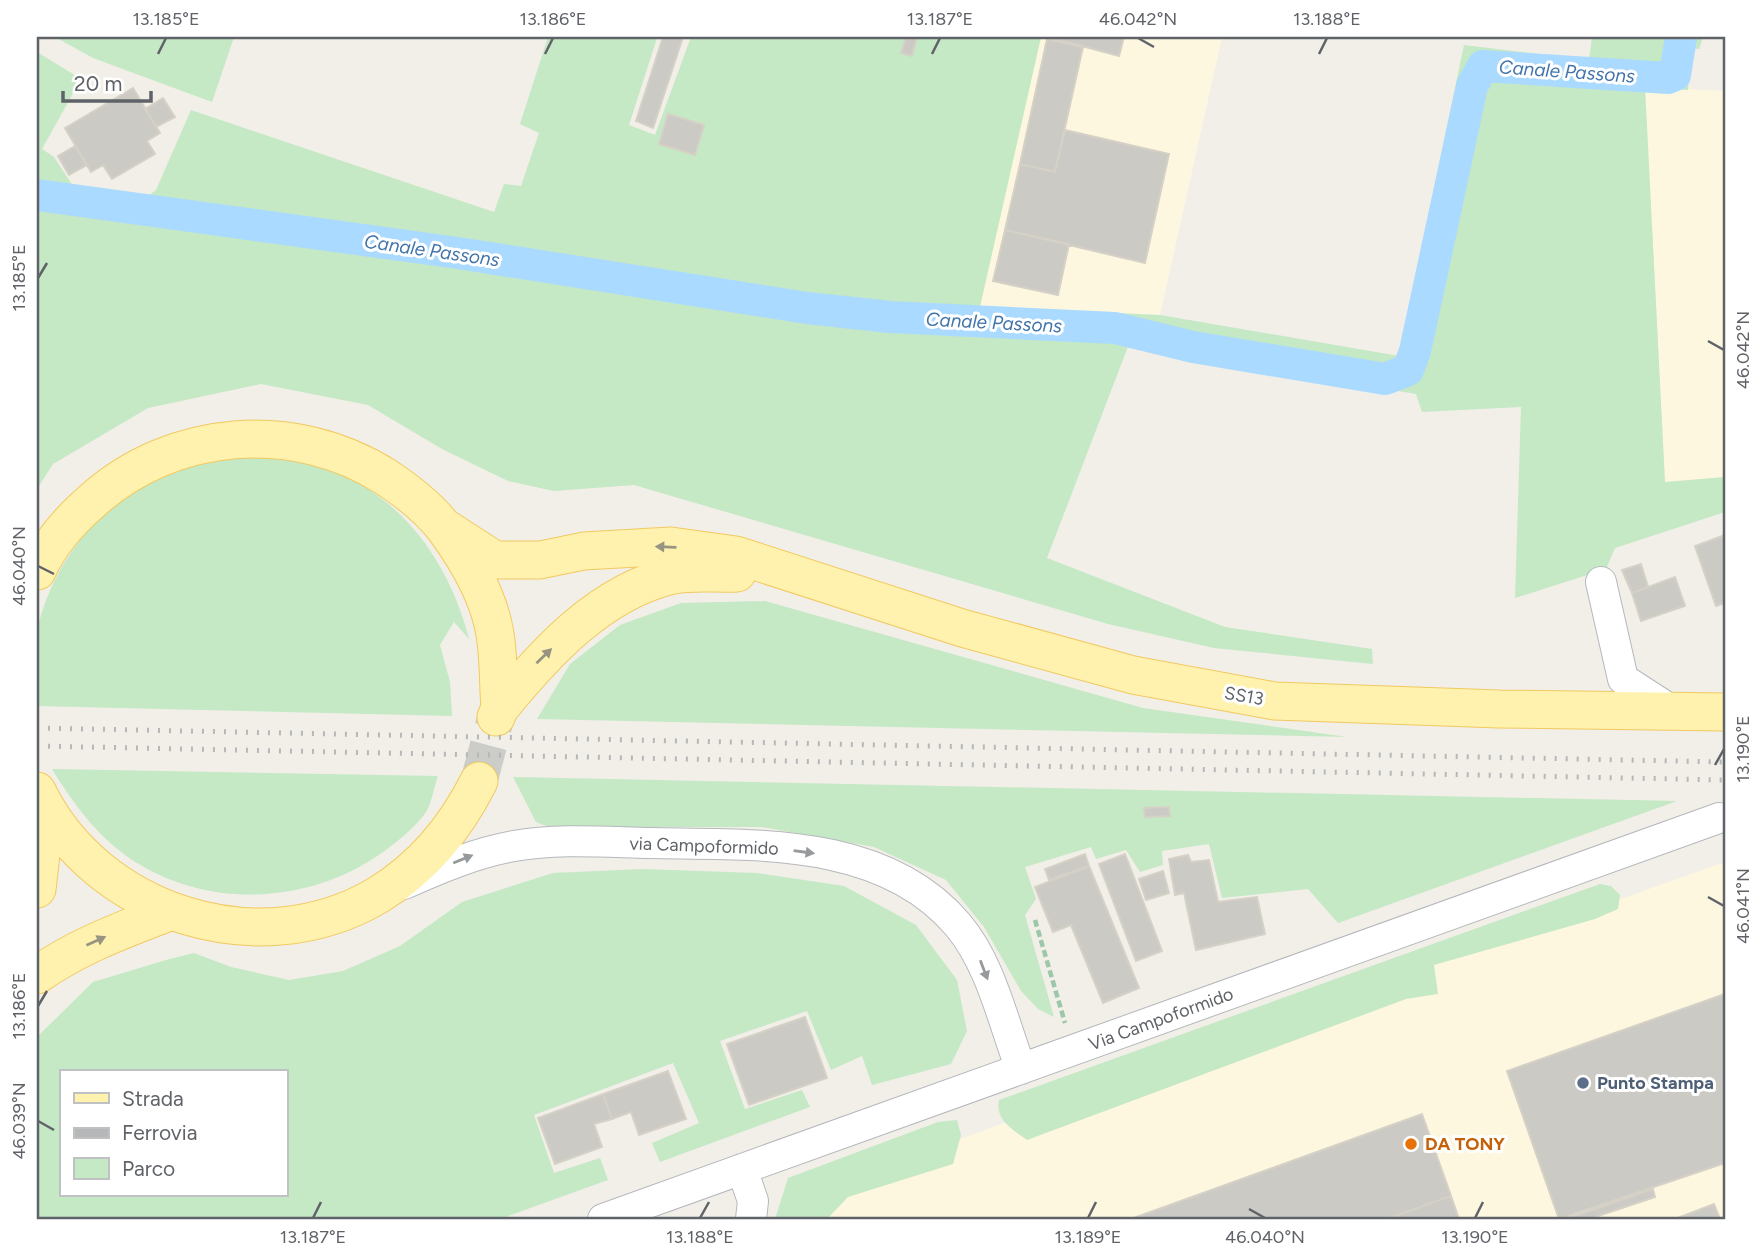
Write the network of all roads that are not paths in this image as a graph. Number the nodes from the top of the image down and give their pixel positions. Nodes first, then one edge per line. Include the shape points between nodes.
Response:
1 (444, 527) junction
2 (780, 570) junction
3 (37, 571) edge
4 (1601, 582) dead end
5 (1674, 712) junction
6 (1725, 712) edge
7 (479, 781) tunnel mouth
8 (41, 801) edge
9 (1719, 818) dead end
10 (37, 889) edge
11 (378, 895) junction
12 (169, 912) junction
13 (37, 975) edge
14 (1021, 1069) junction
15 (742, 1169) junction
16 (603, 1219) edge
17 (751, 1219) edge

2 -> 1 main road, SS13 via 736,555 671,546 584,551 540,561 495,560
1 -> 2 main road, SS13 via 476,577 495,632 498,713 561,640 595,612 638,589 673,575
1 - 3 main road, SS13 via 406,490 362,462 312,444 260,438 208,442 157,457 111,483 72,518
2 - 5 main road, SS13 / SS13 via 962,628 1133,675 1275,701
4 - 5 street via 1623,679
5 - 6 main road, SS13 / SS13
7 - 11 main road via 465,808 427,857
8 - 10 main road
8 - 12 main road via 79,853 121,888
9 - 14 street, Via Campoformido
11 - 12 main road via 339,913 254,928
11 -> 14 street, via Campoformido via 471,855 565,841 753,844 845,857 888,873 928,896 957,924 976,950
13 -> 12 main road via 62,957
14 - 15 street, Via Campoformido
15 - 16 street, Via Campoformido
15 - 17 street via 753,1201

